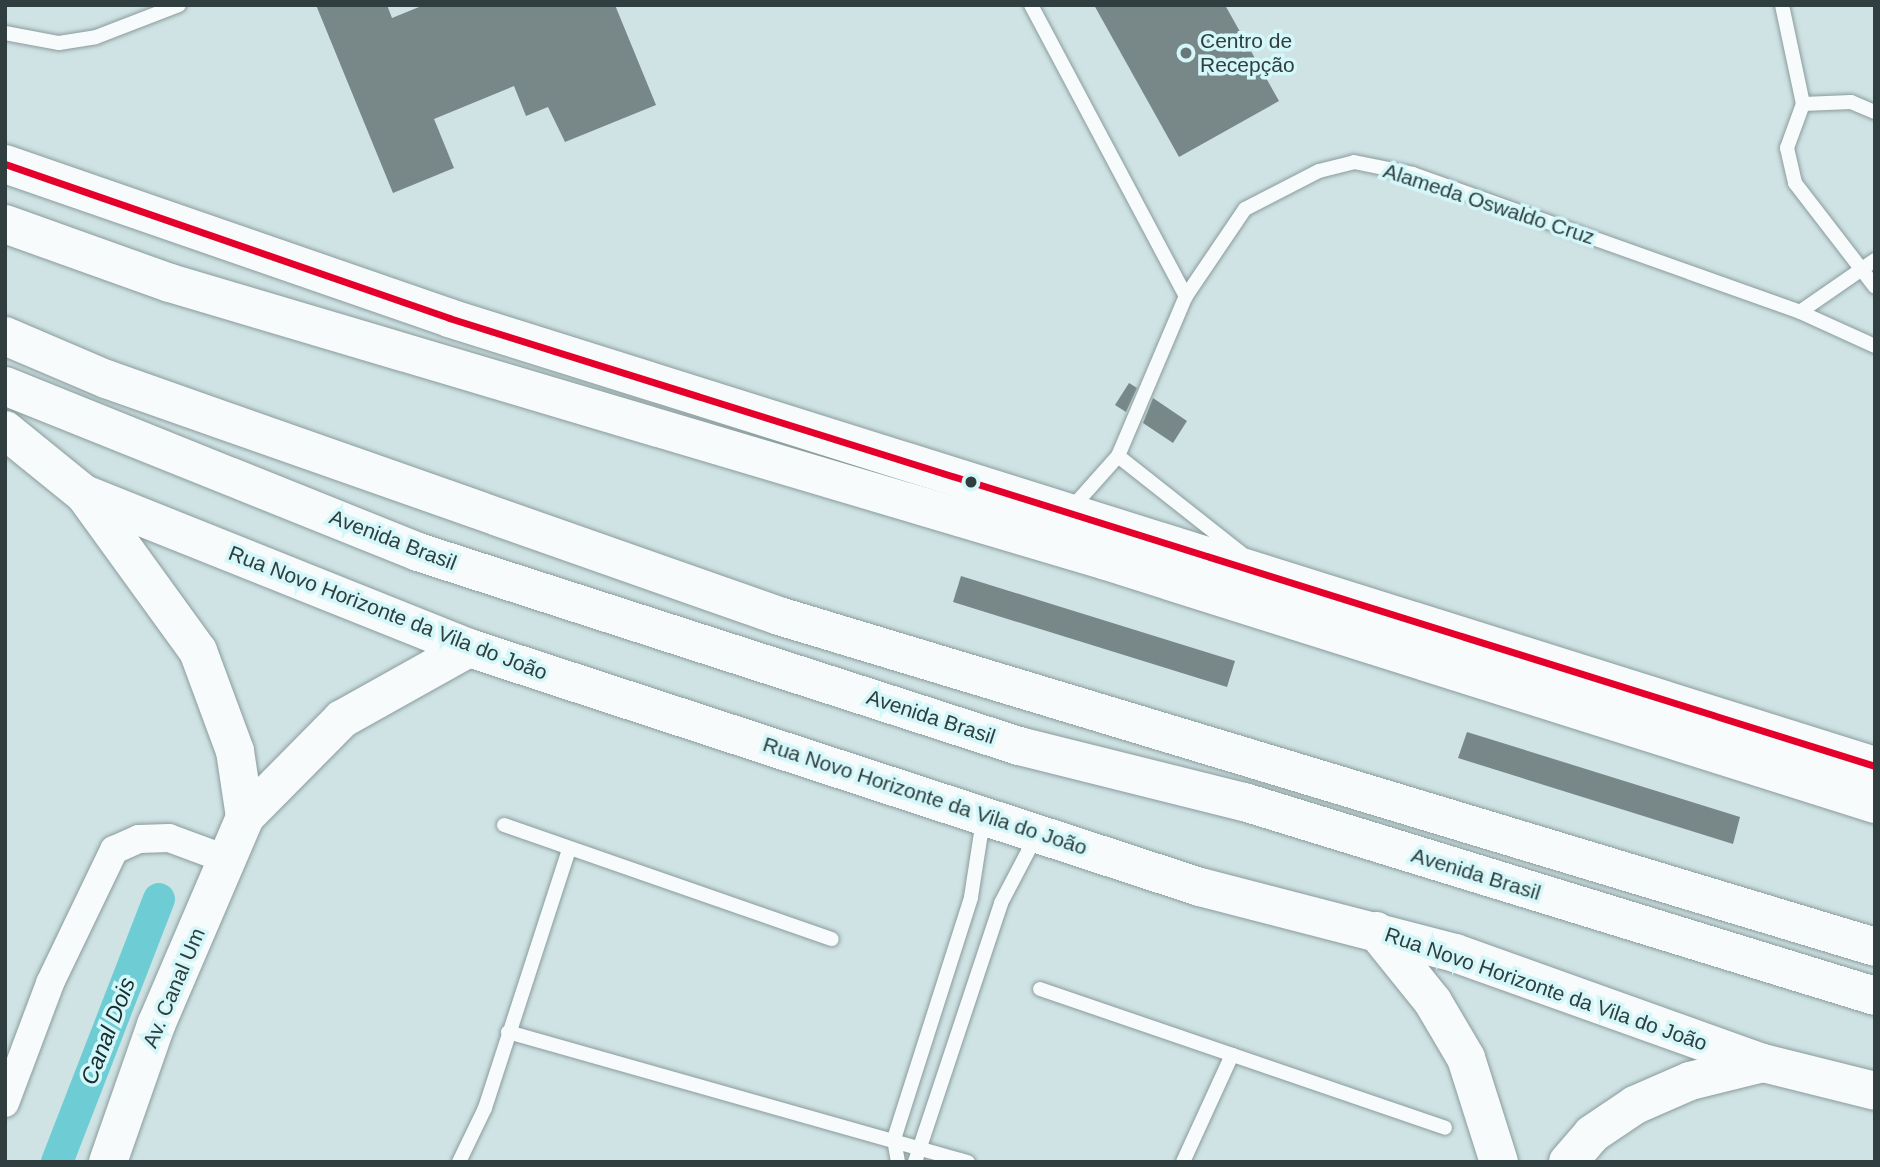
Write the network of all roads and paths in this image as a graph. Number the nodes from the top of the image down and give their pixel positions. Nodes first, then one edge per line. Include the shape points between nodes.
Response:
1 (179, 5) edge
2 (1031, 5) edge
3 (1782, 5) edge
4 (5, 33) edge
5 (1803, 104) junction
6 (1875, 111) edge
7 (5, 164) edge
8 (5, 224) edge
9 (1870, 264) edge
10 (1875, 287) edge
11 (1186, 296) junction
12 (1800, 312) junction
13 (5, 336) edge
14 (1875, 346) edge
15 (5, 386) edge
16 (5, 430) edge
17 (1118, 456) junction
18 (84, 494) junction
19 (1068, 512) junction
20 (1272, 577) junction
21 (779, 615) junction
22 (470, 648) junction
23 (1019, 746) junction
24 (1875, 766) edge
25 (1875, 804) edge
26 (984, 815) junction
27 (245, 817) junction
28 (504, 825) dead end
29 (1038, 832) junction
30 (569, 850) junction
31 (228, 860) junction
32 (1376, 931) junction
33 (832, 939) dead end
34 (1875, 947) edge
35 (1040, 989) dead end
36 (1875, 996) edge
37 (508, 1032) junction
38 (1232, 1055) junction
39 (1763, 1063) junction
40 (1875, 1091) edge
41 (5, 1103) edge
42 (1445, 1128) dead end
43 (894, 1139) junction
44 (924, 1147) junction
45 (108, 1162) edge
46 (459, 1162) edge
47 (898, 1162) edge
48 (915, 1162) edge
49 (968, 1162) edge
50 (1183, 1162) edge
51 (1499, 1162) edge
52 (1568, 1162) edge

1 - 4 lane via 96,37 60,43
2 - 11 lane
3 - 5 lane
5 - 6 lane via 1851,102
5 - 9 lane via 1787,148 1795,183
7 - 19 main road via 449,318
8 - 25 main road via 170,283 1106,561
9 - 10 lane
9 - 12 lane
11 - 12 lane, Alameda Oswaldo Cruz via 1245,209 1293,181 1354,162 1413,174
11 - 17 lane, Alameda Oswaldo Cruz
12 - 14 lane, Alameda Oswaldo Cruz
13 - 21 main road, Avenida Brasil via 106,379
15 - 23 main road, Avenida Brasil via 418,552
16 - 18 main road, Rua Novo Horizonte da Vila do João
17 - 19 lane, Alameda Oswaldo Cruz
17 - 20 lane
18 - 22 main road, Rua Novo Horizonte da Vila do João
18 - 27 main road via 198,651 235,751
19 - 20 main road
20 - 24 main road
21 - 23 main road
21 - 34 main road, Avenida Brasil
22 - 26 main road, Rua Novo Horizonte da Vila do João
22 - 27 main road via 342,719
23 - 36 main road, Avenida Brasil via 1244,802
26 - 29 main road, Rua Novo Horizonte da Vila do João
26 - 43 lane via 971,897
27 - 31 main road, Av. Canal Um
28 - 30 lane
29 - 32 main road, Rua Novo Horizonte da Vila do João via 1200,887
29 - 44 lane via 1001,903
30 - 33 lane
30 - 37 lane
31 - 41 street via 169,838 139,839 114,850 50,983
31 - 45 main road, Av. Canal Um via 156,1025
32 - 39 main road, Rua Novo Horizonte da Vila do João
32 - 51 main road via 1433,1002 1466,1058
35 - 38 lane
37 - 43 lane
37 - 46 lane
38 - 42 lane
38 - 50 lane
39 - 40 main road, Rua Novo Horizonte da Vila do João
39 - 52 main road via 1690,1081 1635,1105 1592,1134
43 - 44 lane
43 - 47 lane
44 - 48 lane
44 - 49 lane

